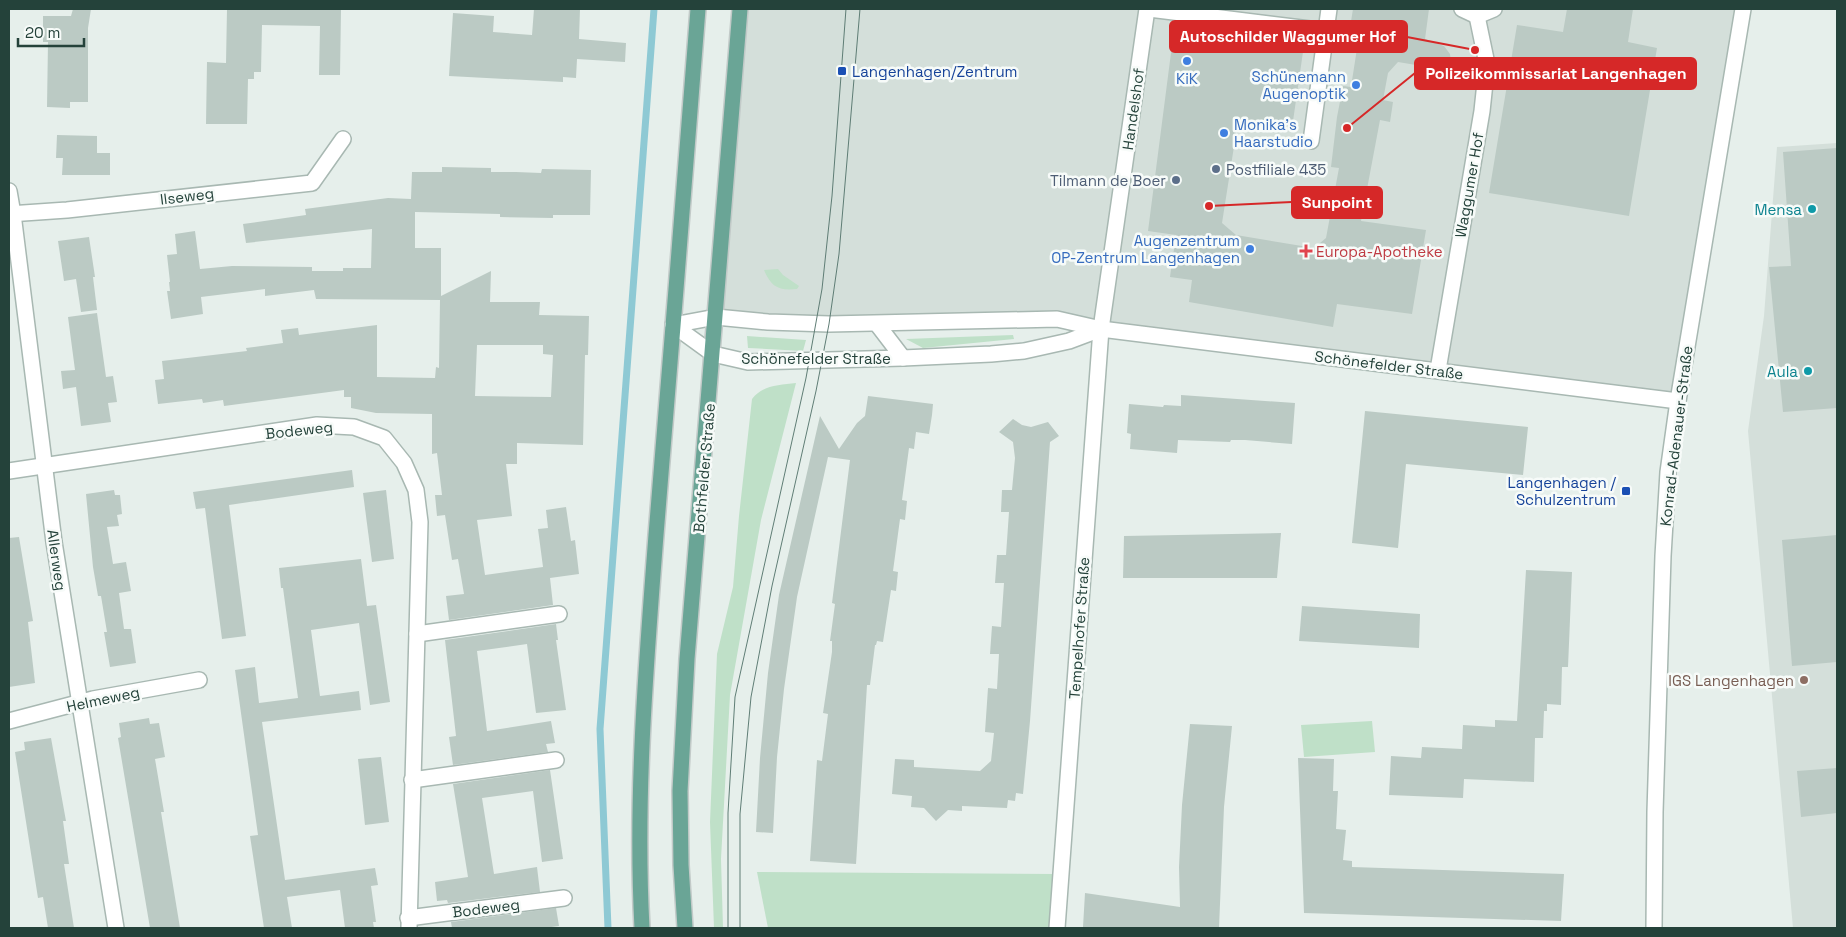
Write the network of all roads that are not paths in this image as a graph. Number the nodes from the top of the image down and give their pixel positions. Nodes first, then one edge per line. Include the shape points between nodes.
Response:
1 (698, 9) edge
2 (740, 9) edge
3 (1148, 9) edge
4 (1329, 9) edge
5 (1462, 9) edge
6 (1494, 9) edge
7 (1743, 9) edge
8 (1478, 16) junction
9 (1326, 31) junction
10 (344, 139) dead end
11 (1311, 141) dead end
12 (9, 191) edge
13 (11, 214) edge
14 (716, 317) junction
15 (877, 324) junction
16 (673, 325) junction
17 (1101, 328) junction
18 (713, 354) junction
19 (904, 358) junction
20 (1438, 370) junction
21 (1678, 401) junction
22 (44, 466) junction
23 (9, 471) edge
24 (559, 614) dead end
25 (417, 634) junction
26 (199, 680) dead end
27 (79, 703) junction
28 (9, 722) edge
29 (556, 760) dead end
30 (412, 780) junction
31 (564, 898) dead end
32 (408, 923) edge
33 (116, 928) edge
34 (642, 928) edge
35 (685, 928) edge
36 (1057, 928) edge
37 (1654, 928) edge

1 - 16 main road
2 - 14 main road, Bothfelder Straße
3 - 9 street
3 - 17 street, Handelshof
4 - 9 street
5 - 8 street
6 - 8 street
7 - 21 street, Konrad-Adenauer-Straße
8 - 20 street, Waggumer Hof via 1487,64 1482,111
9 - 11 street
10 - 13 street, Ilseweg via 312,183
12 - 13 street, Allerweg
13 - 22 street, Allerweg
14 - 15 street, Schönefelder Straße via 816,324
14 - 16 street, Schönefelder Straße
14 - 18 main road, Bothfelder Straße
15 - 17 street, Schönefelder Straße via 1057,319
15 - 19 street, Schönefelder Straße
16 - 18 street, Schönefelder Straße
16 - 34 main road via 639,790
17 - 19 street, Schönefelder Straße via 1069,341 1024,351
17 - 20 street, Schönefelder Straße
17 - 36 street, Tempelhofer Straße
18 - 19 street, Schönefelder Straße via 748,362
18 - 35 main road, Bothfelder Straße via 687,659 680,791
20 - 21 street, Schönefelder Straße
21 - 37 street, Konrad-Adenauer-Straße via 1668,472 1663,556
22 - 23 street, Bodeweg
22 - 25 street, Bodeweg via 317,425 354,427 384,438 404,463 416,490 420,522
22 - 27 street, Allerweg
24 - 25 street
25 - 30 street, Bodeweg
26 - 27 street, Helmeweg
27 - 28 street, Helmeweg
27 - 33 street, Allerweg
29 - 30 street
30 - 32 street, Bodeweg
31 - 32 street, Bodeweg

